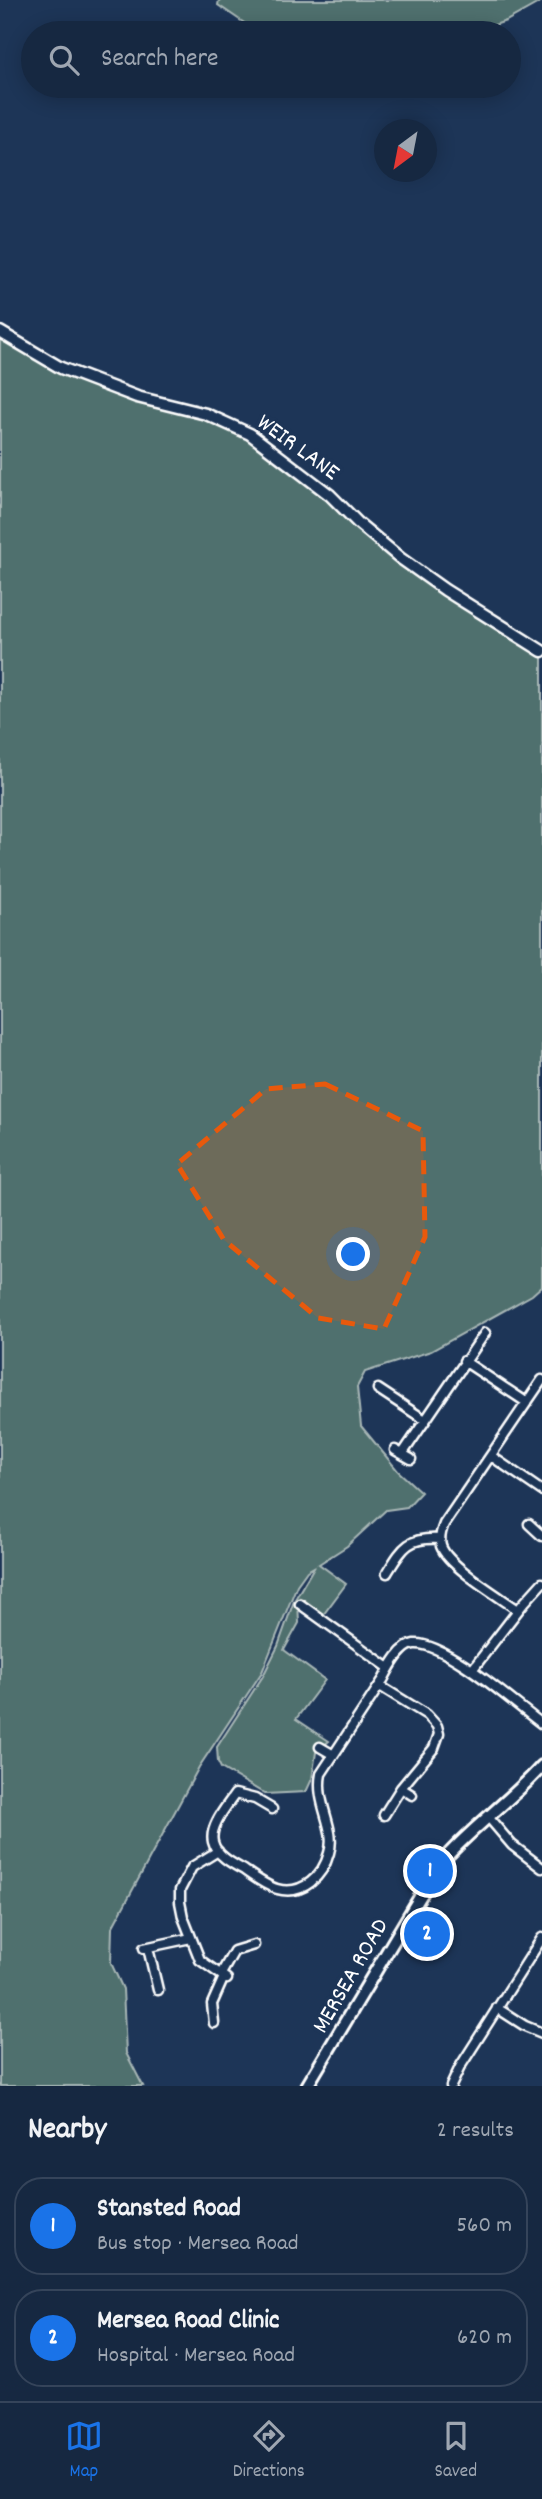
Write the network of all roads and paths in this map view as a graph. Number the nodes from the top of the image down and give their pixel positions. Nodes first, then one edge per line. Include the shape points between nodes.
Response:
1 (0, 332) edge
2 (542, 651) edge
3 (485, 1332) dead end
4 (464, 1361) junction
5 (542, 1380) edge
6 (389, 1384) dead end
7 (526, 1402) junction
8 (425, 1420) junction
9 (491, 1456) junction
10 (411, 1459) dead end
11 (528, 1482) junction
12 (521, 1492) dead end
13 (542, 1492) edge
14 (529, 1529) dead end
15 (542, 1536) edge
16 (440, 1539) junction
17 (386, 1556) dead end
18 (394, 1562) junction
19 (387, 1573) dead end
20 (542, 1583) edge
21 (303, 1610) dead end
22 (518, 1610) junction
23 (389, 1668) junction
24 (472, 1670) junction
25 (380, 1686) junction
26 (542, 1724) edge
27 (320, 1747) dead end
28 (332, 1754) junction
29 (542, 1766) edge
30 (401, 1788) junction
31 (412, 1795) dead end
32 (272, 1810) dead end
33 (384, 1815) dead end
34 (489, 1818) junction
35 (218, 1851) junction
36 (542, 1868) edge
37 (191, 1938) junction
38 (542, 1938) edge
39 (254, 1945) dead end
40 (224, 1977) junction
41 (158, 1990) dead end
42 (497, 2008) junction
43 (214, 2023) dead end
44 (542, 2033) edge
45 (307, 2086) edge
46 (451, 2086) edge

1 - 2 street, WEIR LANE via 61,369 137,397 206,414 250,434 330,495 400,558
3 - 4 street
4 - 7 street
4 - 8 street
5 - 7 street
6 - 8 street via 381,1391
7 - 9 street
8 - 10 street via 399,1451
9 - 11 street
9 - 16 street via 444,1524
11 - 12 street
11 - 13 street
14 - 15 street
16 - 18 street via 413,1541
16 - 22 street via 460,1569
17 - 18 street
18 - 19 street
20 - 22 street
21 - 23 street
22 - 24 street
23 - 24 street via 407,1647 416,1644
23 - 25 street
24 - 26 street
25 - 28 street
25 - 30 street via 427,1715 439,1734 434,1748
27 - 28 street
28 - 35 street via 318,1789 332,1842 315,1879 300,1889 277,1889
29 - 34 main road, MERSEA ROAD
30 - 31 street
30 - 33 street
32 - 35 street via 235,1794 233,1805 213,1830
34 - 36 street via 512,1845
34 - 45 main road, MERSEA ROAD via 439,1864
35 - 37 street via 197,1862 180,1890
37 - 40 street via 200,1960
37 - 41 street via 149,1945
38 - 42 street
39 - 40 street via 234,1951
40 - 43 street via 212,2004
42 - 44 street
42 - 46 street

